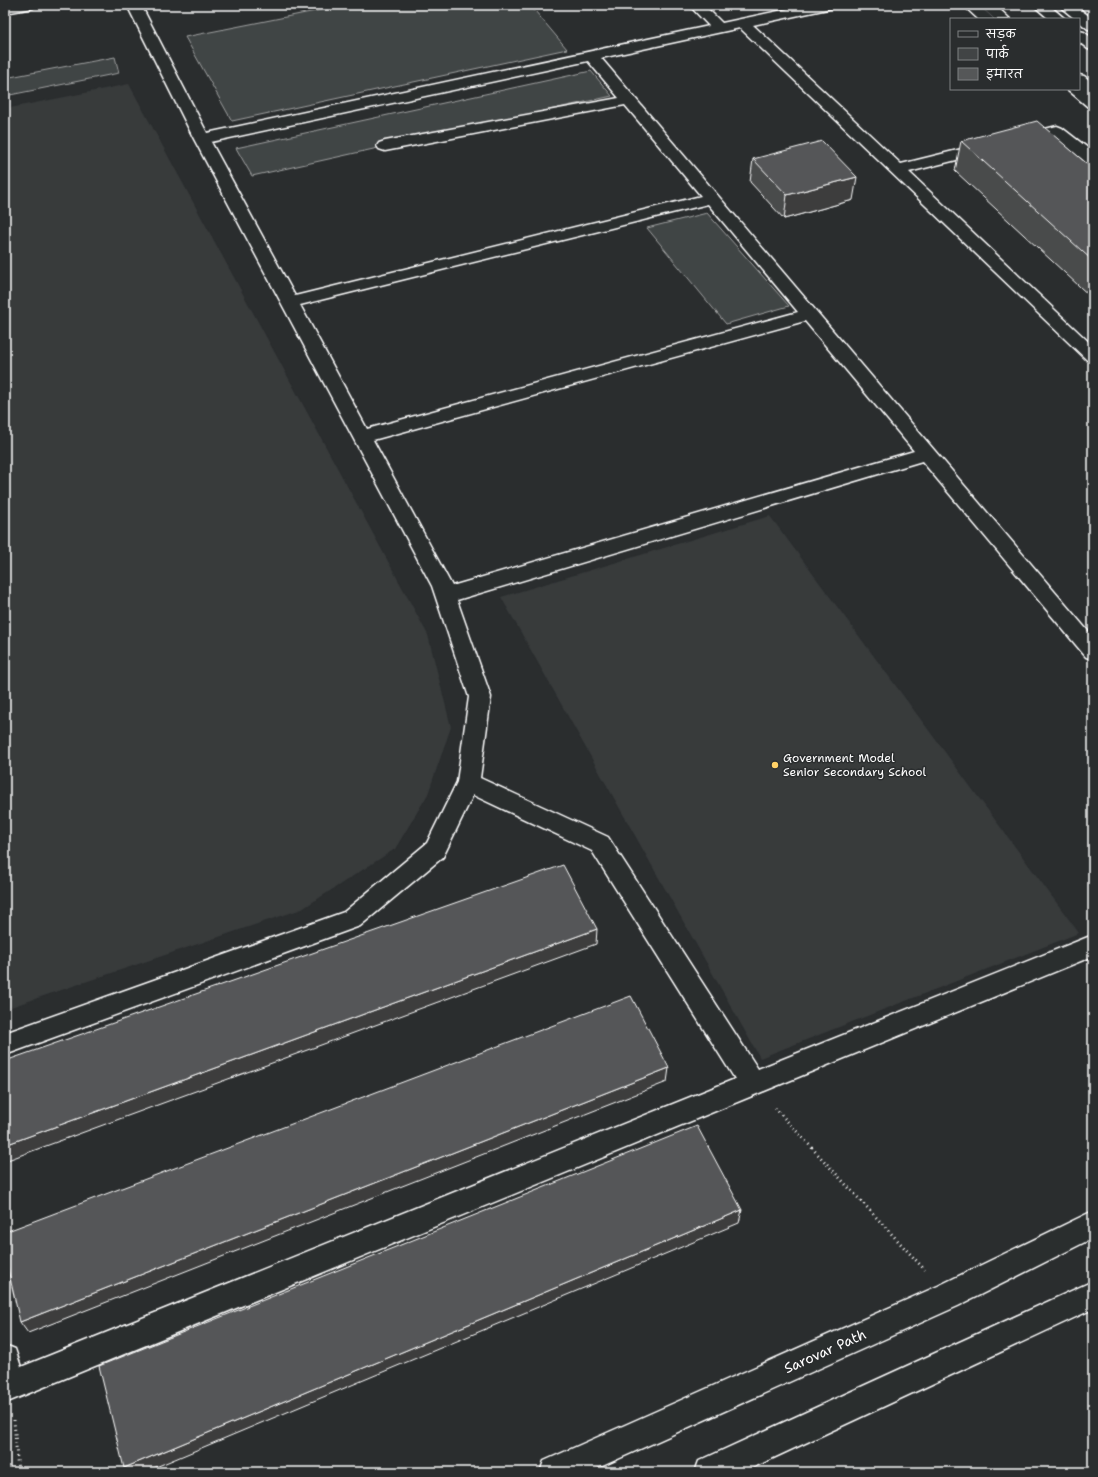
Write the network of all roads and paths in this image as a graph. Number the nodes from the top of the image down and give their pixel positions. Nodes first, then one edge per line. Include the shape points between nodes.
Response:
1 (28, 5) edge
2 (134, 5) edge
3 (696, 5) edge
4 (827, 5) edge
5 (970, 5) edge
6 (986, 5) edge
7 (1040, 5) edge
8 (1065, 5) edge
9 (5, 9) edge
10 (987, 18) edge
11 (1002, 18) edge
12 (1057, 18) edge
13 (743, 23) junction
14 (1093, 26) edge
15 (719, 28) junction
16 (1080, 36) edge
17 (1093, 46) edge
18 (592, 56) junction
19 (1080, 81) edge
20 (1075, 90) edge
21 (1093, 91) edge
22 (630, 100) junction
23 (1093, 104) edge
24 (202, 139) junction
25 (385, 146) dead end
26 (1093, 160) edge
27 (897, 170) junction
28 (712, 198) junction
29 (290, 302) junction
30 (810, 314) junction
31 (1093, 356) edge
32 (362, 437) junction
33 (928, 453) junction
34 (445, 596) junction
35 (1093, 651) edge
36 (468, 782) junction
37 (1093, 945) edge
38 (5, 1044) edge
39 (753, 1084) junction
40 (1093, 1224) edge
41 (1093, 1295) edge
42 (948, 1296) junction
43 (7, 1378) edge
44 (18, 1472) edge
45 (555, 1472) edge
46 (710, 1472) edge

1 - 9 street
2 - 24 street
3 - 15 street
4 - 13 street
5 - 10 street
6 - 11 street
7 - 12 street
8 - 14 street
13 - 15 street
13 - 27 street
15 - 18 street
16 - 17 street
18 - 22 street
18 - 24 street
19 - 21 street
20 - 23 street
22 - 25 street
22 - 28 street
24 - 29 street
26 - 27 street via 1057,131
27 - 31 street
28 - 29 street
28 - 30 street
29 - 32 street
30 - 32 street
30 - 33 street
32 - 34 street
33 - 34 street
33 - 35 street
34 - 36 street via 480,697
36 - 38 street via 435,850 352,919
36 - 39 street via 600,844
37 - 39 street
39 - 42 path
39 - 43 street
40 - 42 street, Sarovar Path
41 - 46 street
42 - 45 street, Sarovar Path
43 - 44 path

